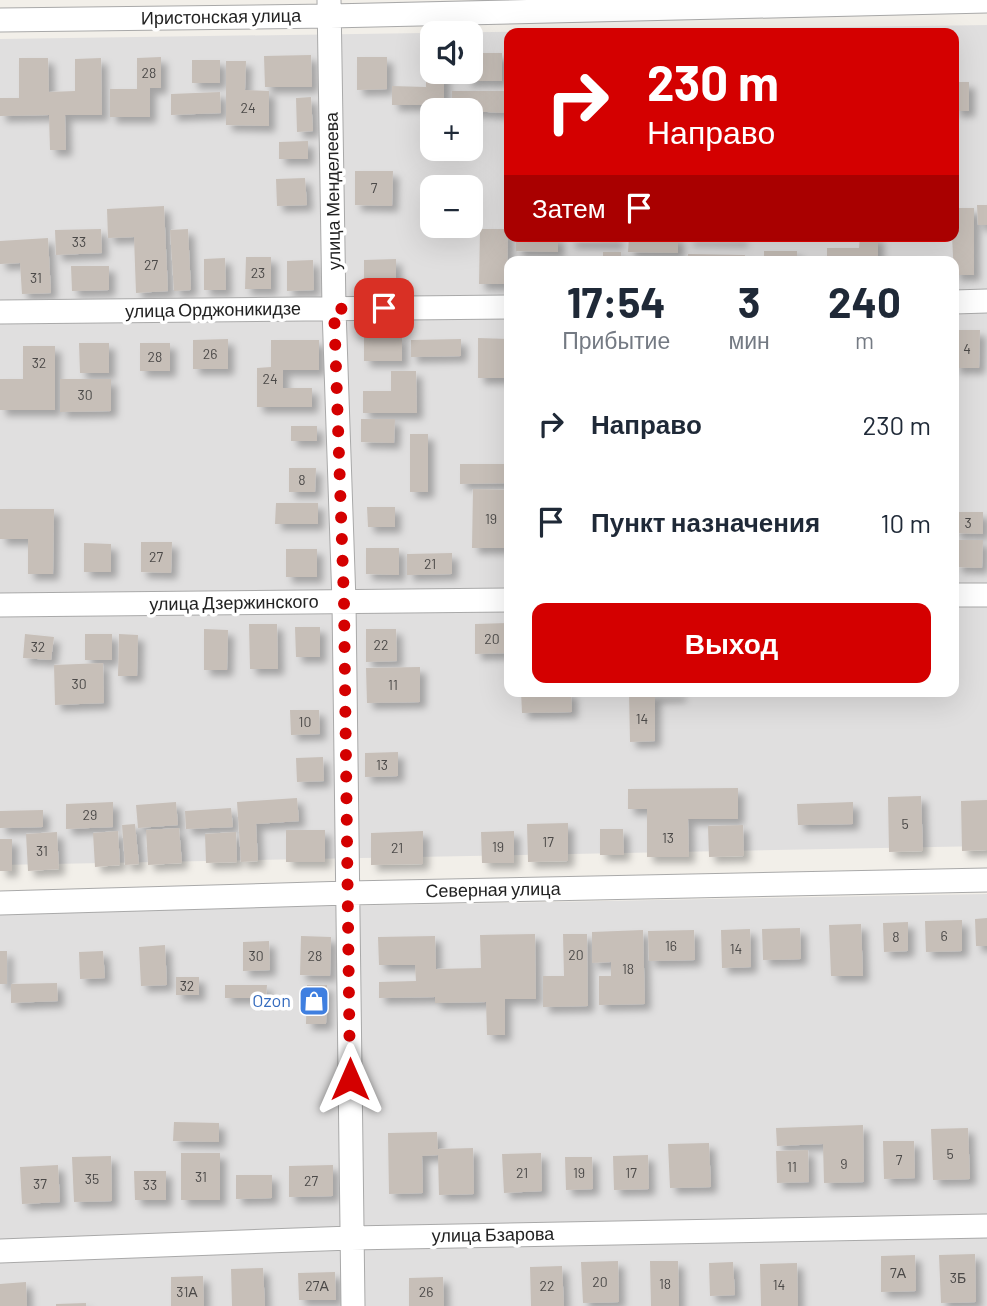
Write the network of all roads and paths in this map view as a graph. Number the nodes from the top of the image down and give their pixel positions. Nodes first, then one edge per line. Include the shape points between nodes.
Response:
1 (987, 1) edge
2 (330, 8) edge
3 (0, 20) edge
4 (987, 301) edge
5 (959, 302) edge
6 (504, 307) edge
7 (334, 309) junction
8 (0, 312) edge
9 (959, 595) edge
10 (987, 595) edge
11 (504, 600) edge
12 (344, 602) junction
13 (0, 606) edge
14 (987, 880) edge
15 (349, 892) junction
16 (0, 903) edge
17 (987, 1226) edge
18 (351, 1238) junction
19 (0, 1251) edge
20 (353, 1306) edge

1 - 2 street, Иристонская улица
2 - 3 street, Иристонская улица
2 - 7 street, улица Менделеева
4 - 5 street
6 - 7 street, улица Орджоникидзе
7 - 8 street, улица Орджоникидзе
7 - 12 street, улица Менделеева
9 - 10 street
11 - 12 street, улица Дзержинского
12 - 13 street, улица Дзержинского
12 - 15 street, улица Менделеева
14 - 15 street, Северная улица
15 - 16 street, Северная улица
15 - 18 street, улица Менделеева
17 - 18 street, улица Бзарова
18 - 19 street, улица Бзарова
18 - 20 street, улица Менделеева

